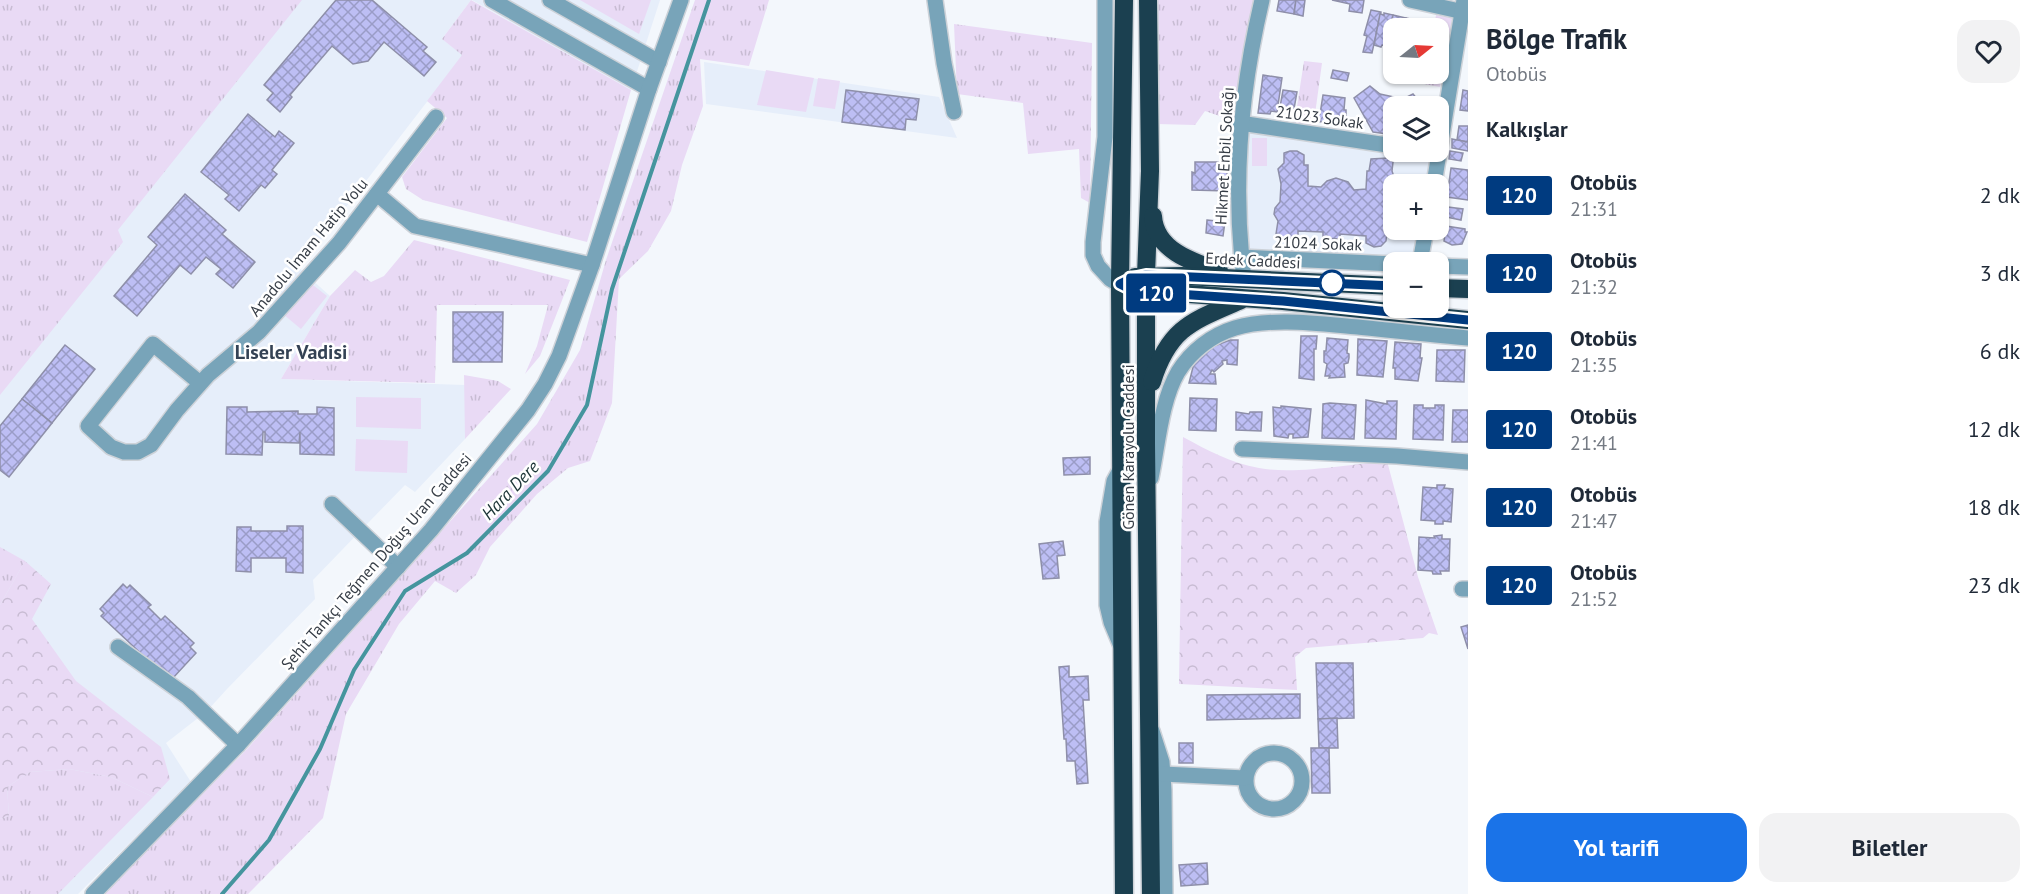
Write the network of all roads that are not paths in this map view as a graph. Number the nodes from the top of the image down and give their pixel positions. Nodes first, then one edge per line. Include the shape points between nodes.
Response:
1 (492, 0) edge
2 (550, 0) edge
3 (681, 0) edge
4 (935, 0) edge
5 (1106, 0) edge
6 (1124, 0) edge
7 (1148, 0) edge
8 (1262, 0) edge
9 (1410, 0) edge
10 (1465, 8) edge
11 (659, 62) junction
12 (649, 89) junction
13 (1446, 96) edge
14 (954, 112) dead end
15 (436, 117) dead end
16 (1240, 123) junction
17 (1383, 144) edge
18 (1150, 171) junction
19 (377, 194) junction
20 (1241, 257) junction
21 (1383, 263) edge
22 (592, 265) junction
23 (1449, 266) edge
24 (1468, 267) edge
25 (1244, 278) junction
26 (1120, 284) junction
27 (1146, 284) junction
28 (1383, 285) edge
29 (1449, 288) edge
30 (1468, 289) edge
31 (1244, 298) junction
32 (1468, 320) edge
33 (1468, 338) edge
34 (200, 383) junction
35 (1147, 411) junction
36 (1146, 444) junction
37 (1242, 449) dead end
38 (1468, 462) edge
39 (1147, 502) junction
40 (332, 504) dead end
41 (398, 567) junction
42 (118, 647) dead end
43 (1150, 724) junction
44 (238, 745) junction
45 (1163, 774) junction
46 (1245, 778) dead end
47 (93, 894) edge
48 (1124, 894) edge
49 (1151, 894) edge
50 (1165, 894) edge

1 - 12 street
2 - 11 street
3 - 11 street, Şehit Tankçı Teğmen Doğuş Uran Caddesi
4 - 14 street
5 - 26 street via 1105,137 1093,255 1103,274
6 - 26 highway, Gönen Karayolu Caddesi
7 - 18 highway, Gönen Karayolu Caddesi
8 - 16 street, Hikmet Enbil Sokağı
9 - 10 street
10 - 13 street
11 - 12 street, Şehit Tankçı Teğmen Doğuş Uran Caddesi
12 - 22 street, Şehit Tankçı Teğmen Doğuş Uran Caddesi
15 - 19 street, Anadolu İmam Hatip Yolu
16 - 17 street, 21023 Sokak
16 - 20 street, Hikmet Enbil Sokağı
18 - 25 highway via 1153,223 1159,237 1189,261
18 - 27 highway, Gönen Karayolu Caddesi
19 - 22 street via 414,226
19 - 34 street, Anadolu İmam Hatip Yolu via 259,332
20 - 21 street, 21024 Sokak
20 - 25 street, Hikmet Enbil Sokağı
22 - 41 street, Şehit Tankçı Teğmen Doğuş Uran Caddesi via 545,384 528,410
23 - 24 street
25 - 27 highway, Erdek Caddesi
25 - 28 highway, Erdek Caddesi
26 - 27 highway via 1132,290
26 - 36 street via 1137,300 1141,315
26 - 48 highway, Gönen Karayolu Caddesi
27 - 31 highway
27 - 35 highway, Gönen Karayolu Caddesi
29 - 30 highway
31 - 32 highway
31 - 35 highway via 1194,321 1177,336 1158,362
33 - 39 street via 1303,323 1249,325 1213,338 1193,353 1173,382
34 - 34 street, Anadolu İmam Hatip Yolu via 151,445 138,452 117,450 88,426 153,344
35 - 36 highway, Gönen Karayolu Caddesi
36 - 39 highway, Gönen Karayolu Caddesi
37 - 38 street
39 - 43 highway, Gönen Karayolu Caddesi
40 - 41 street
41 - 44 street, Şehit Tankçı Teğmen Doğuş Uran Caddesi
42 - 44 street via 188,697
43 - 45 street
43 - 49 highway, Gönen Karayolu Caddesi
44 - 47 street, Şehit Tankçı Teğmen Doğuş Uran Caddesi
45 - 46 street
45 - 50 street

